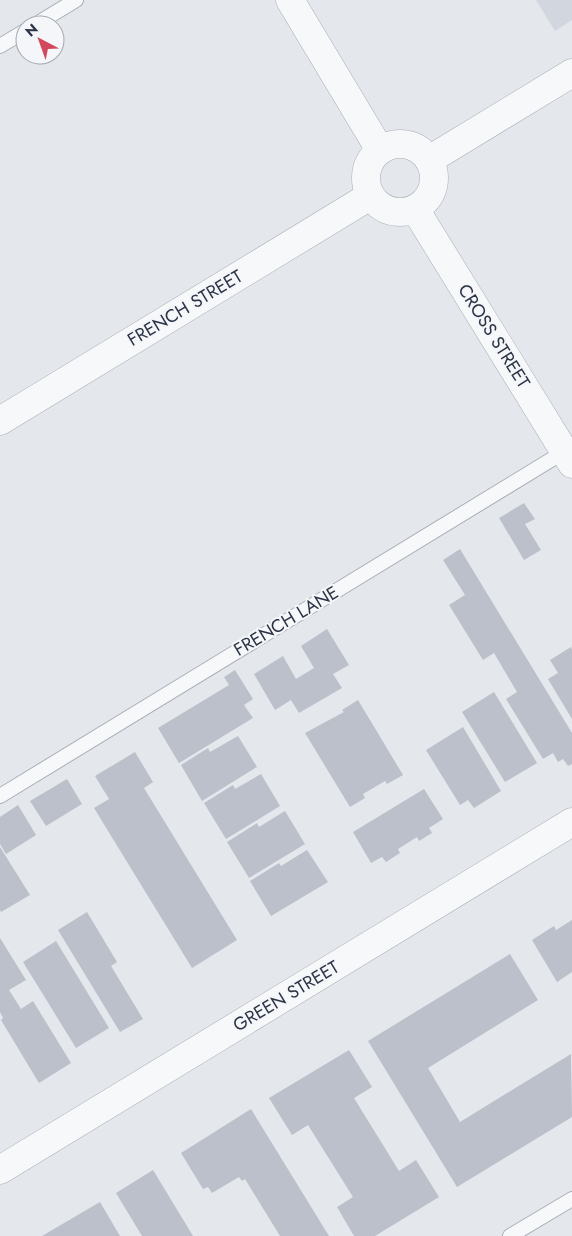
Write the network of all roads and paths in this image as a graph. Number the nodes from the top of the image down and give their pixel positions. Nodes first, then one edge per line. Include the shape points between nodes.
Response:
1 (76, 0) edge
2 (290, 0) edge
3 (51, 15) edge
4 (15, 37) edge
5 (0, 46) edge
6 (572, 73) edge
7 (380, 150) junction
8 (429, 160) junction
9 (370, 196) junction
10 (415, 209) junction
11 (0, 421) edge
12 (570, 454) edge
13 (0, 796) edge
14 (572, 822) edge
15 (0, 1170) edge
16 (572, 1199) edge
17 (510, 1236) edge

1 - 3 lane
2 - 7 street
4 - 5 lane
6 - 8 street
7 - 8 street via 396,144 408,144
7 - 9 street via 367,170
8 - 10 street via 434,185 425,202
9 - 10 street via 388,211 398,213
9 - 11 street, FRENCH STREET
10 - 12 street, CROSS STREET
12 - 13 lane, FRENCH LANE
14 - 15 street, GREEN STREET
16 - 17 lane

